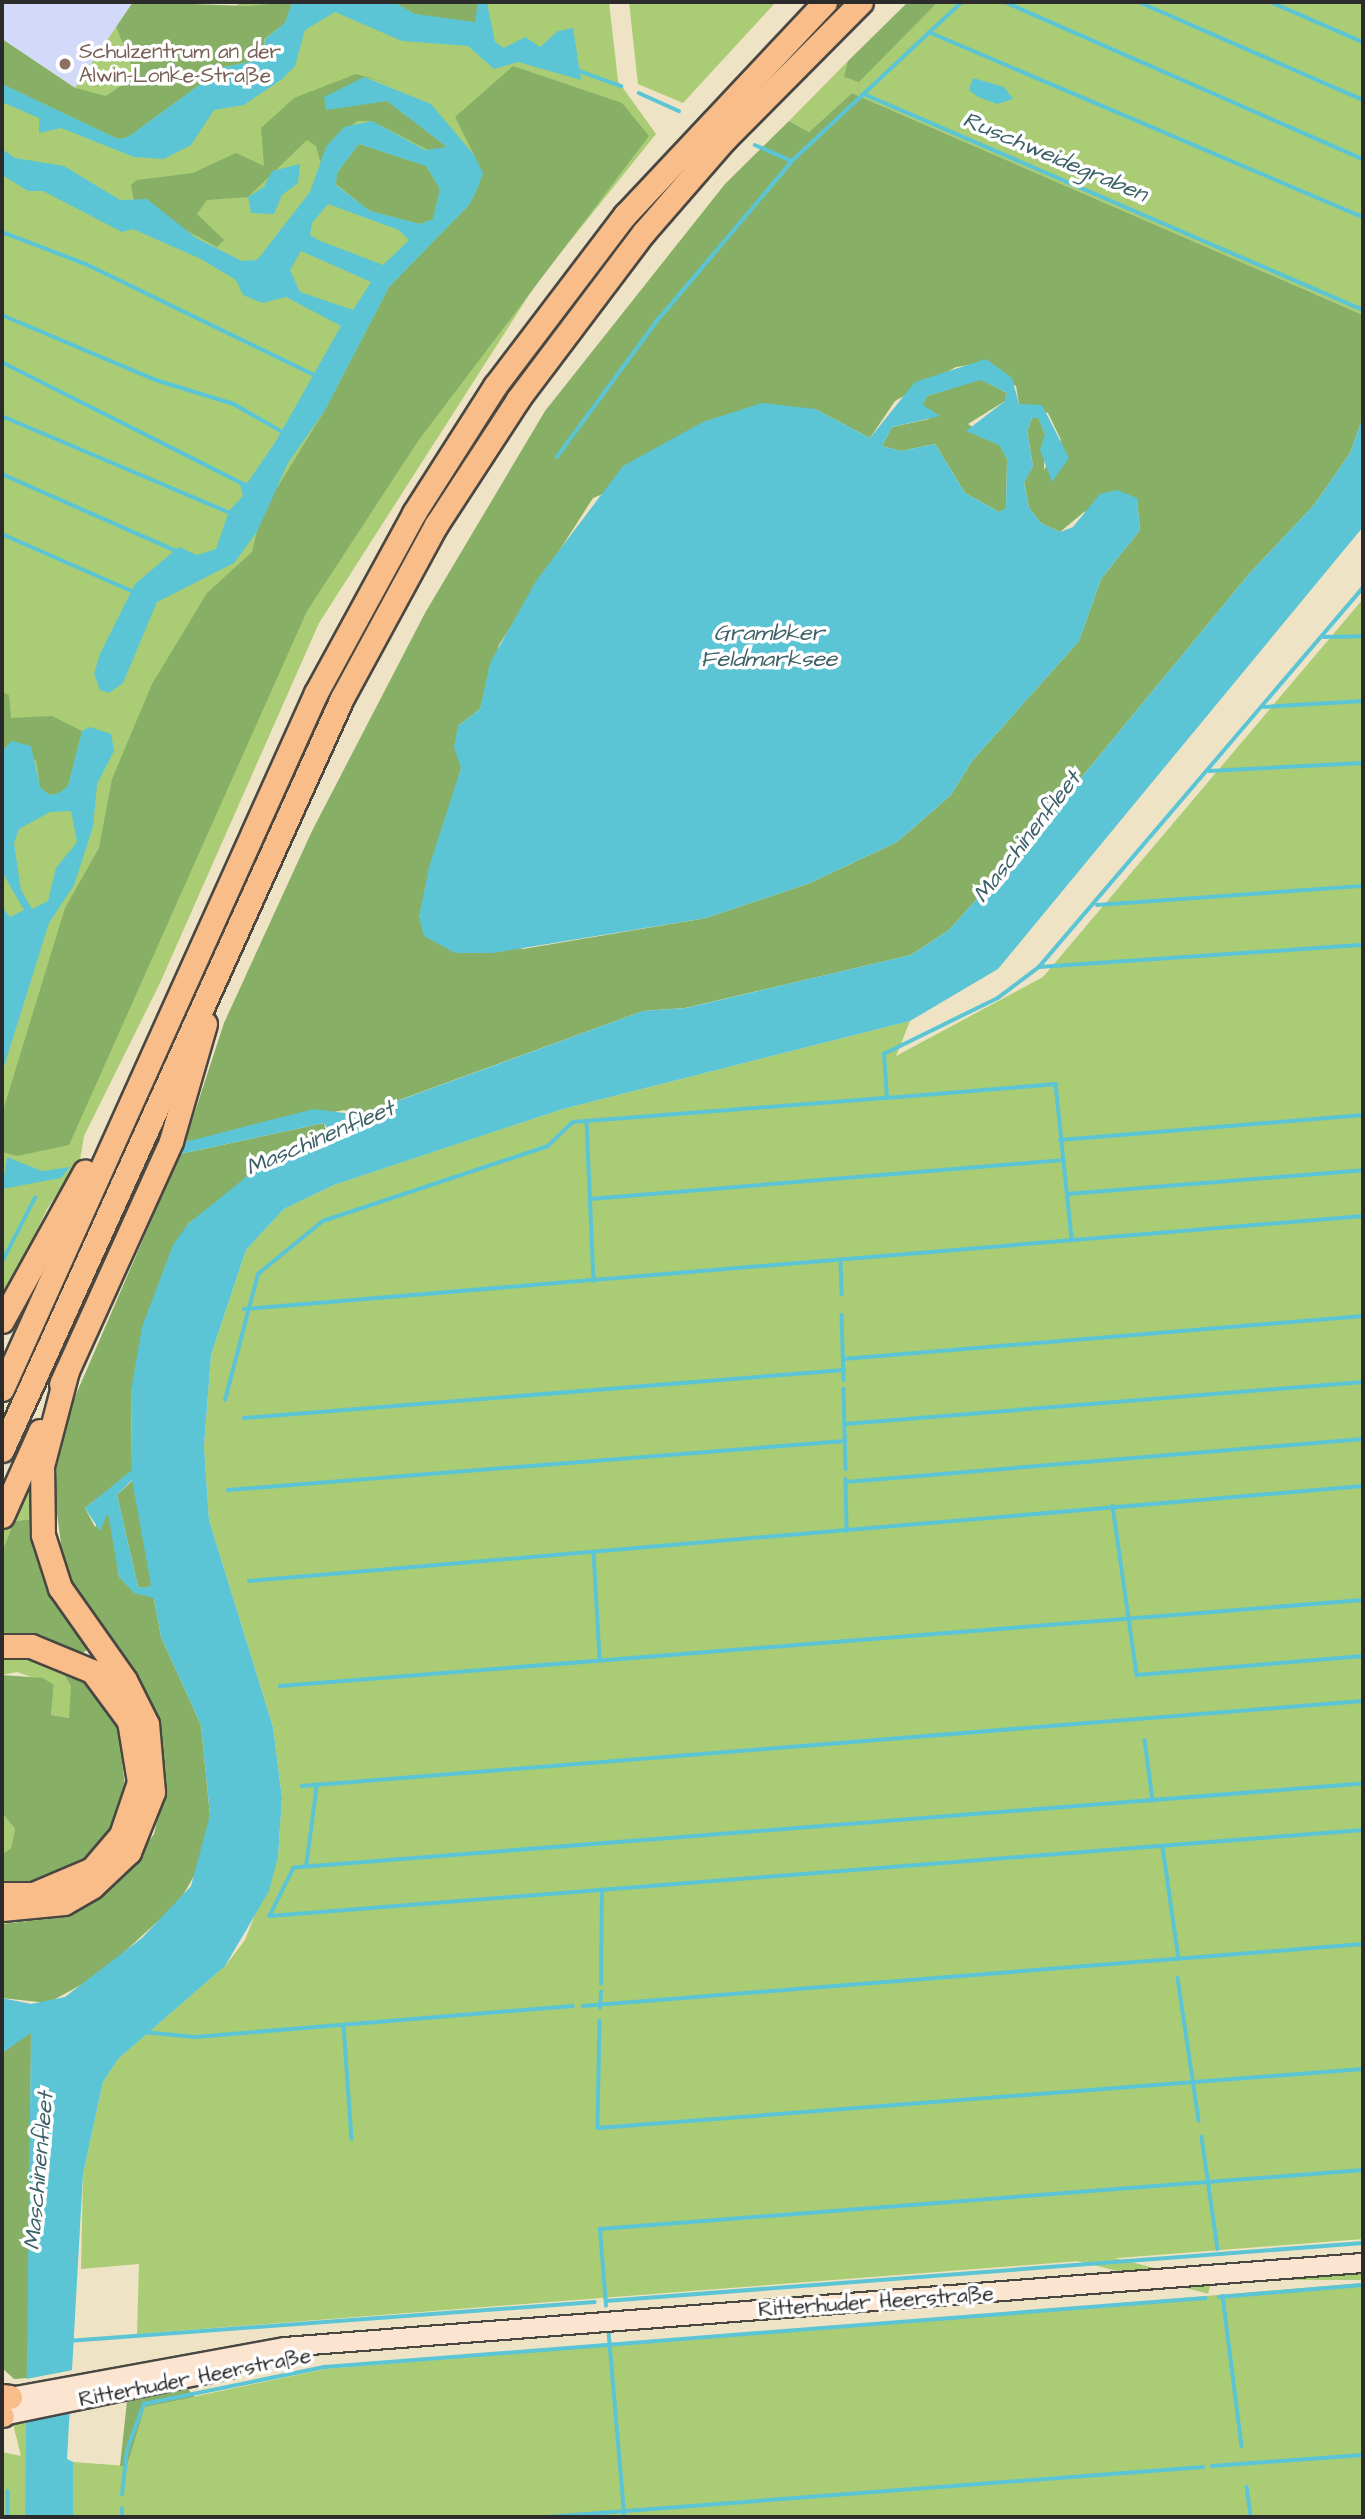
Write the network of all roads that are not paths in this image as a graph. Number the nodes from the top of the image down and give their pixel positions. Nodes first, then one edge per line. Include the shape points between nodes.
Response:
1 (825, 2) edge
2 (861, 2) edge
3 (204, 1003) junction
4 (138, 1082) junction
5 (2, 1321) edge
6 (68, 1371) junction
7 (2, 1389) edge
8 (2, 1450) edge
9 (2, 1516) edge
10 (2, 1646) edge
11 (2, 1894) edge
12 (2, 1909) edge
13 (1363, 2263) edge
14 (207, 2367) junction
15 (138, 2370) junction
16 (72, 2393) junction
17 (117, 2394) junction
18 (10, 2404) edge

1 - 4 highway via 625,215 488,397 414,513 316,693
2 - 3 highway via 662,211 517,399 387,612
3 - 6 highway via 205,1031 171,1141
3 - 8 highway
4 - 5 highway
4 - 7 highway
6 - 9 highway
6 - 12 highway via 42,1466 47,1554 60,1588 125,1680 147,1724 153,1792 129,1852 92,1887 64,1903
10 - 11 highway via 31,1646 92,1671 129,1721 139,1782 121,1835 92,1869 33,1894
13 - 14 main road, Ritterhuder Heerstraße via 285,2347
14 - 15 main road, Ritterhuder Heerstraße
14 - 17 main road, Ritterhuder Heerstraße
15 - 16 main road, Ritterhuder Heerstraße via 100,2379 99,2390
15 - 17 main road
16 - 17 main road, Ritterhuder Heerstraße
16 - 18 main road, Ritterhuder Heerstraße

